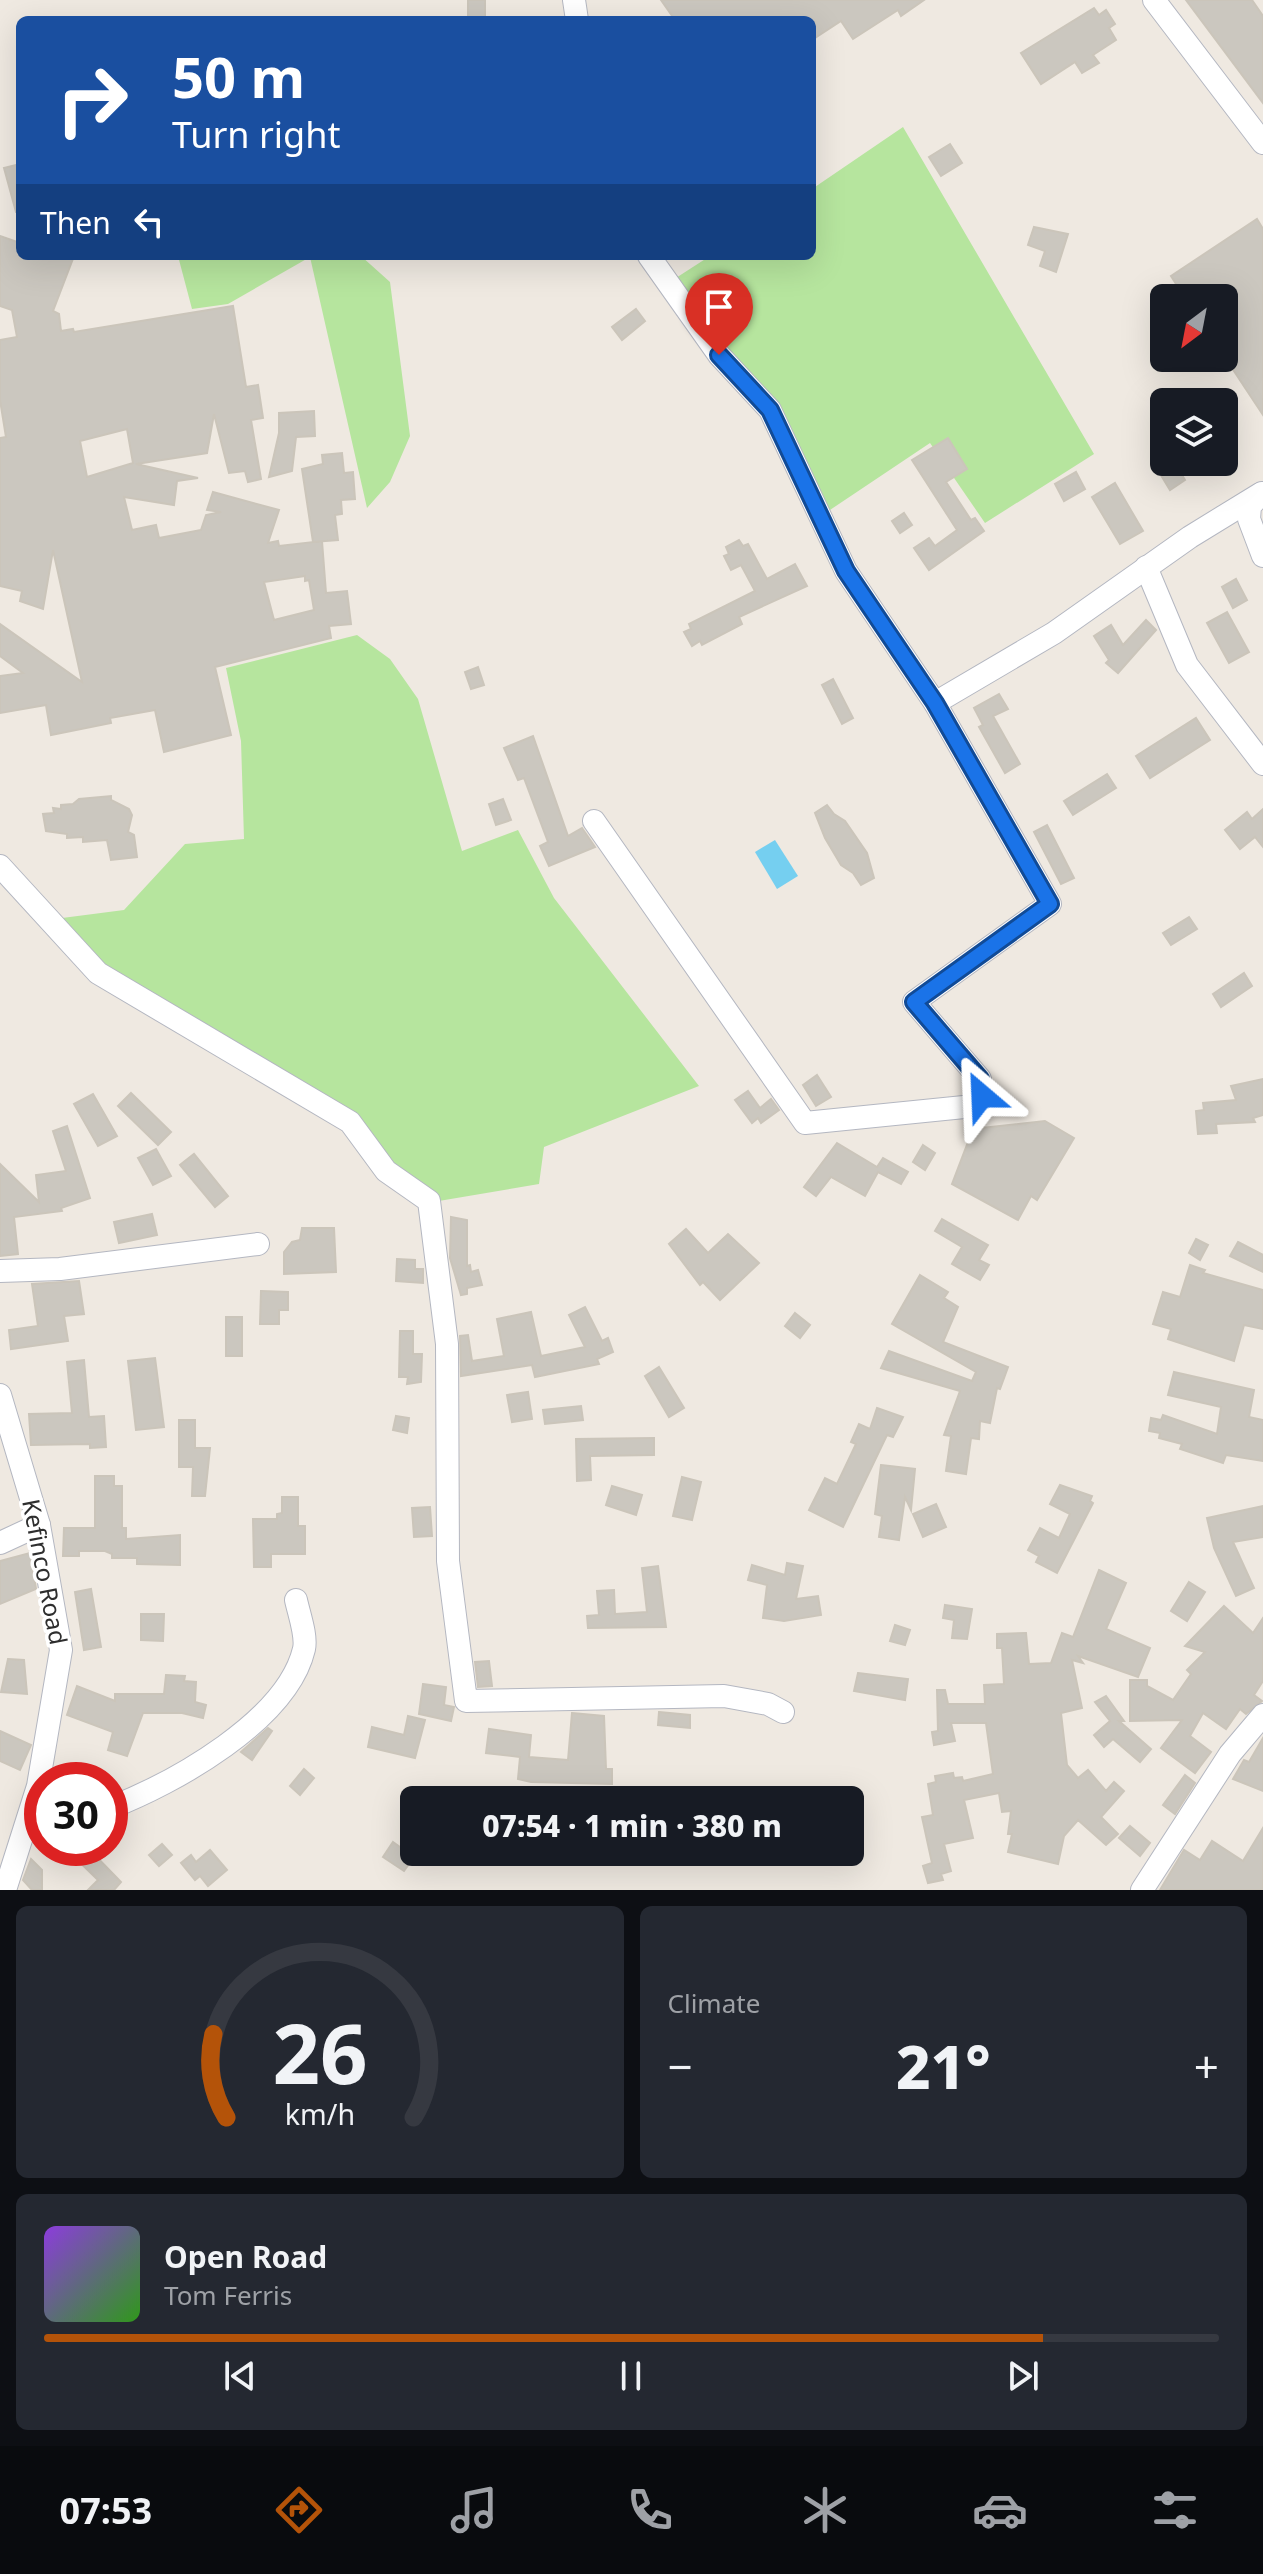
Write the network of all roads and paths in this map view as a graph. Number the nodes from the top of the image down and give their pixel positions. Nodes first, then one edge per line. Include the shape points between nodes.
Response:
1 (1154, 0) edge
2 (1263, 143) edge
3 (652, 260) edge
4 (1262, 493) edge
5 (1263, 556) edge
6 (1146, 567) junction
7 (935, 703) junction
8 (1263, 764) edge
9 (594, 821) dead end
10 (0, 866) edge
11 (258, 1244) dead end
12 (0, 1271) edge
13 (0, 1395) edge
14 (39, 1525) junction
15 (0, 1543) edge
16 (296, 1600) dead end
17 (783, 1712) dead end
18 (1263, 1715) edge
19 (44, 1762) edge
20 (128, 1799) edge
21 (24, 1834) edge
22 (5, 1890) edge
23 (1142, 1890) edge

1 - 2 street
3 - 7 street via 719,355 770,410 846,571
4 - 5 street via 1250,506 1249,519
4 - 6 street
6 - 7 street via 1054,633
6 - 8 street via 1187,665
7 - 9 street via 1050,904 914,1002 980,1079 982,1096 974,1106 805,1123
10 - 17 street via 98,973 350,1122 386,1171 429,1201 447,1344 448,1561 466,1701 724,1696
11 - 12 street via 60,1269
13 - 14 street, Kefinco Road
14 - 15 street
14 - 19 street, Kefinco Road via 61,1650
16 - 20 street via 305,1647 285,1691 210,1759
18 - 23 street via 1230,1754
21 - 22 street, Kefinco Road

